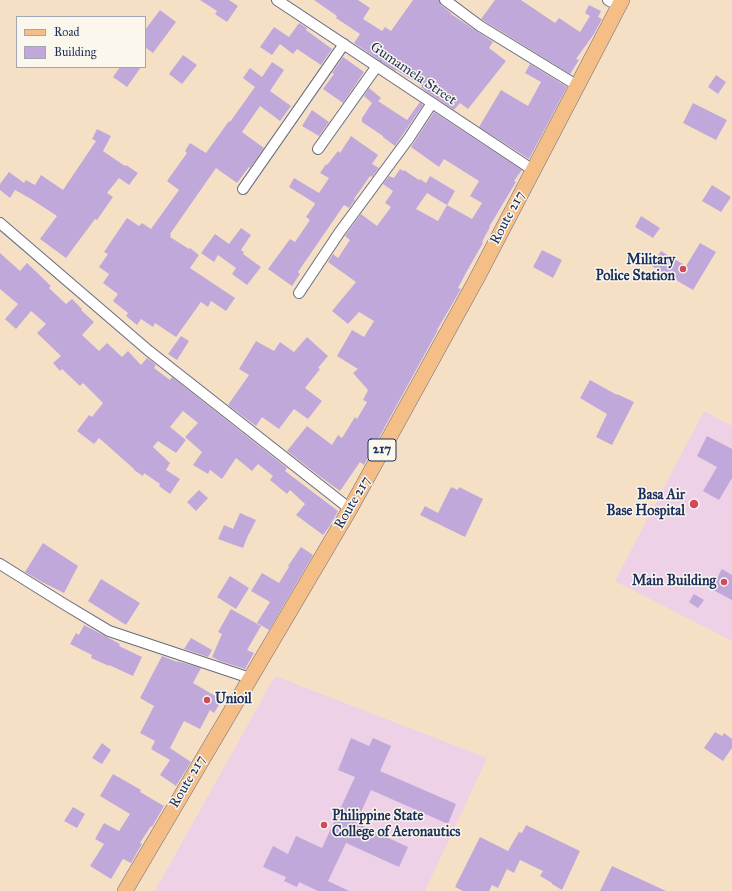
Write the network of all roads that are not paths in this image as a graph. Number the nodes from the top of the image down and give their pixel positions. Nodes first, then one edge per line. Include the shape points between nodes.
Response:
1 (277, 0) edge
2 (445, 0) edge
3 (616, 2) edge
4 (344, 44) junction
5 (377, 66) junction
6 (578, 86) junction
7 (432, 103) junction
8 (318, 149) dead end
9 (534, 170) junction
10 (243, 189) dead end
11 (0, 223) edge
12 (299, 293) dead end
13 (350, 509) junction
14 (0, 564) edge
15 (250, 678) junction
16 (125, 891) edge

1 - 4 street, Gumamela Street
2 - 6 street via 480,26
3 - 6 main road, Route 217 / 217
4 - 5 street, Gumamela Street
4 - 10 street
5 - 7 street, Gumamela Street
5 - 8 street
6 - 9 main road, Route 217 / 217
7 - 9 street, Gumamela Street
7 - 12 street
9 - 13 main road, Route 217 / 217
11 - 13 street via 149,351
13 - 15 main road, Route 217 / 217
14 - 15 street via 108,631
15 - 16 main road, Route 217 / 217

